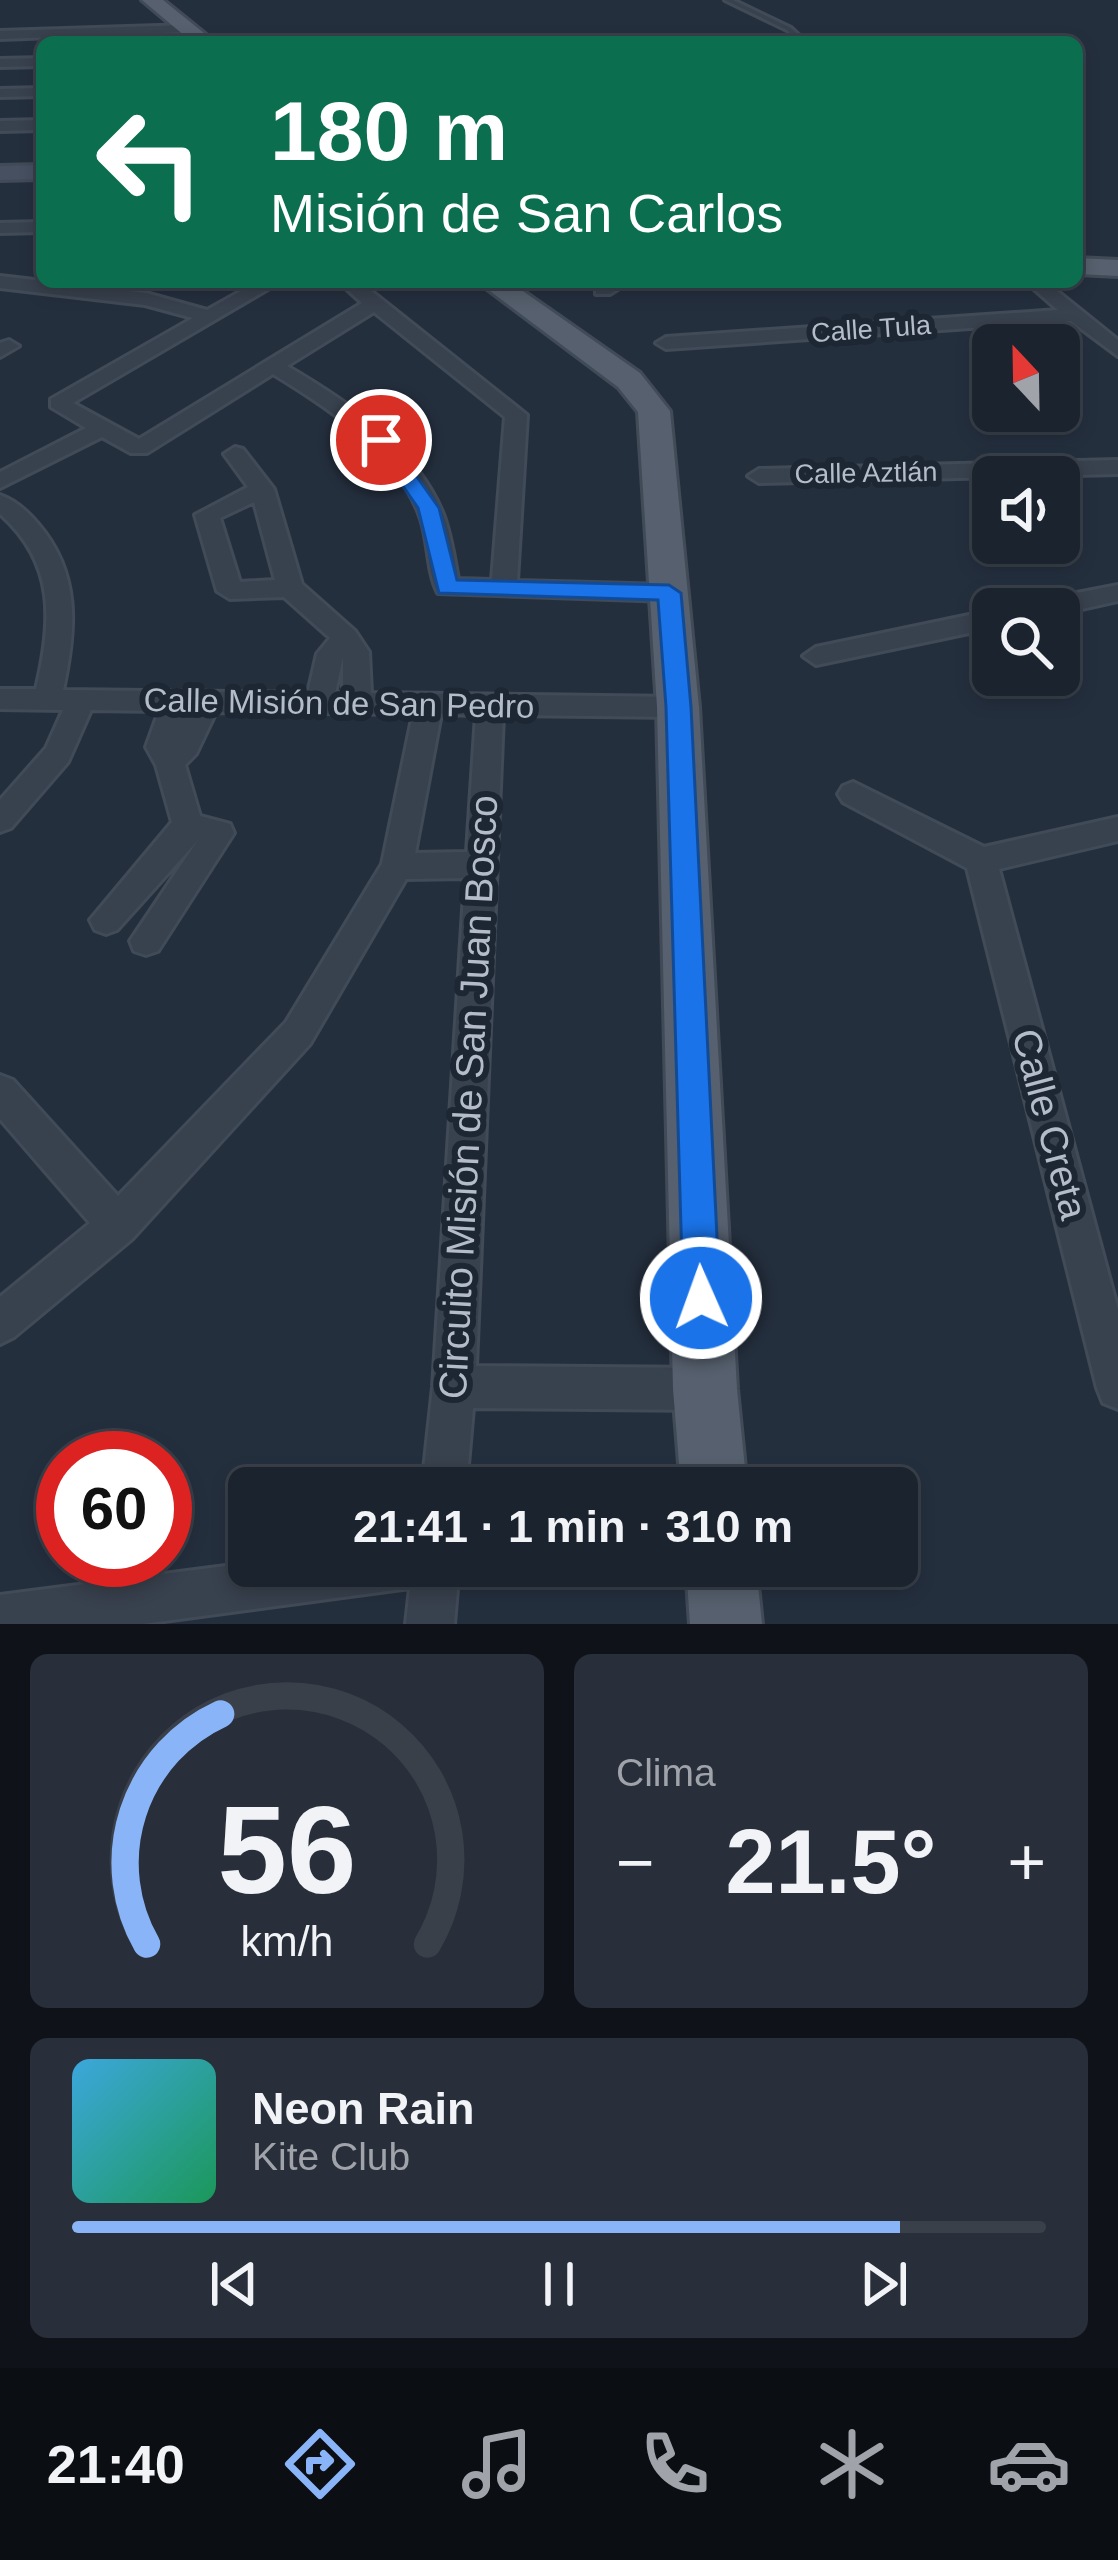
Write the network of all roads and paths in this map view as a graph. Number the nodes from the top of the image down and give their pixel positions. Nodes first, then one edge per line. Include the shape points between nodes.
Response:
1 (151, 0) edge
2 (728, 0) edge
3 (186, 28) junction
4 (11, 30) edge
5 (197, 36) edge
6 (797, 36) edge
7 (36, 62) edge
8 (0, 63) edge
9 (36, 92) edge
10 (0, 93) edge
11 (36, 124) edge
12 (0, 126) edge
13 (36, 172) edge
14 (0, 173) edge
15 (36, 183) edge
16 (0, 184) edge
17 (36, 227) edge
18 (0, 228) edge
19 (1083, 266) edge
20 (1118, 268) edge
21 (0, 282) edge
22 (36, 286) edge
23 (55, 288) edge
24 (260, 288) edge
25 (357, 288) edge
26 (488, 288) edge
27 (500, 288) edge
28 (1042, 288) edge
29 (375, 303) junction
30 (1076, 315) junction
31 (207, 316) junction
32 (666, 343) dead end
33 (1118, 350) edge
34 (275, 367) junction
35 (102, 428) junction
36 (235, 454) dead end
37 (1118, 466) edge
38 (759, 476) dead end
39 (0, 481) edge
40 (262, 489) junction
41 (0, 502) edge
42 (290, 589) junction
43 (504, 590) junction
44 (659, 593) junction
45 (1118, 593) edge
46 (1080, 601) edge
47 (972, 623) edge
48 (346, 637) junction
49 (815, 656) dead end
50 (0, 700) edge
51 (47, 700) junction
52 (81, 701) junction
53 (176, 702) junction
54 (206, 702) junction
55 (319, 704) junction
56 (357, 705) junction
57 (429, 705) junction
58 (490, 705) junction
59 (668, 707) junction
60 (170, 763) junction
61 (853, 794) dead end
62 (0, 820) edge
63 (188, 825) junction
64 (1118, 829) edge
65 (981, 860) junction
66 (397, 866) junction
67 (482, 866) junction
68 (0, 1092) edge
69 (118, 1225) junction
70 (0, 1323) edge
71 (454, 1387) junction
72 (1118, 1388) edge
73 (692, 1389) junction
74 (445, 1467) edge
75 (687, 1467) edge
76 (709, 1467) edge
77 (246, 1587) edge
78 (434, 1587) edge
79 (692, 1587) edge
80 (723, 1587) edge
81 (0, 1619) edge
82 (430, 1624) edge
83 (694, 1624) edge
84 (726, 1624) edge

1 - 3 main road
2 - 6 lane
3 - 4 street
3 - 5 main road
4 - 8 street
7 - 8 street
9 - 10 street
11 - 12 street
13 - 14 main road
15 - 16 main road
17 - 18 street
19 - 20 main road
21 - 22 street
23 - 31 street via 146,298
24 - 31 street
25 - 29 street
26 - 44 main road via 618,382 644,414
27 - 44 main road via 628,380 654,411
28 - 30 street
29 - 34 street
29 - 43 street via 516,415
30 - 32 street, Calle Tula
30 - 33 street
31 - 35 street via 58,403
34 - 35 street via 139,448
34 - 43 street via 381,440 429,508 447,587
35 - 39 street
36 - 40 street
37 - 38 street, Calle Aztlán
40 - 42 street
40 - 42 street via 207,515 230,590
41 - 51 street via 32,525 57,573 62,636
42 - 48 street
43 - 44 street
44 - 59 main road
45 - 46 street
47 - 49 street
48 - 55 street via 330,654
48 - 56 street via 356,652
50 - 51 street, Calle Misión de San Pedro
51 - 52 street, Calle Misión de San Pedro
52 - 53 street, Calle Misión de San Pedro
52 - 62 street via 58,754
53 - 54 street, Calle Misión de San Pedro
53 - 60 street via 160,747
54 - 55 street, Calle Misión de San Pedro
54 - 60 street
55 - 56 street, Calle Misión de San Pedro
56 - 57 street, Calle Misión de San Pedro
57 - 58 street, Calle Misión de San Pedro
57 - 66 street
58 - 59 street, Calle Misión de San Pedro
58 - 67 street, Circuito Misión de San Juan Bosco
59 - 73 main road
60 - 63 street
61 - 65 street
63 - 63 street via 219,833 152,935 109,915
64 - 65 street
65 - 72 street, Calle Creta
66 - 67 street
66 - 69 street via 298,1033
67 - 71 street, Circuito Misión de San Juan Bosco
68 - 69 street
69 - 70 street
71 - 73 street
71 - 74 street, Circuito Misión de San Juan Bosco
73 - 75 main road
73 - 76 main road
77 - 81 street
78 - 82 street
79 - 83 main road
80 - 84 main road

